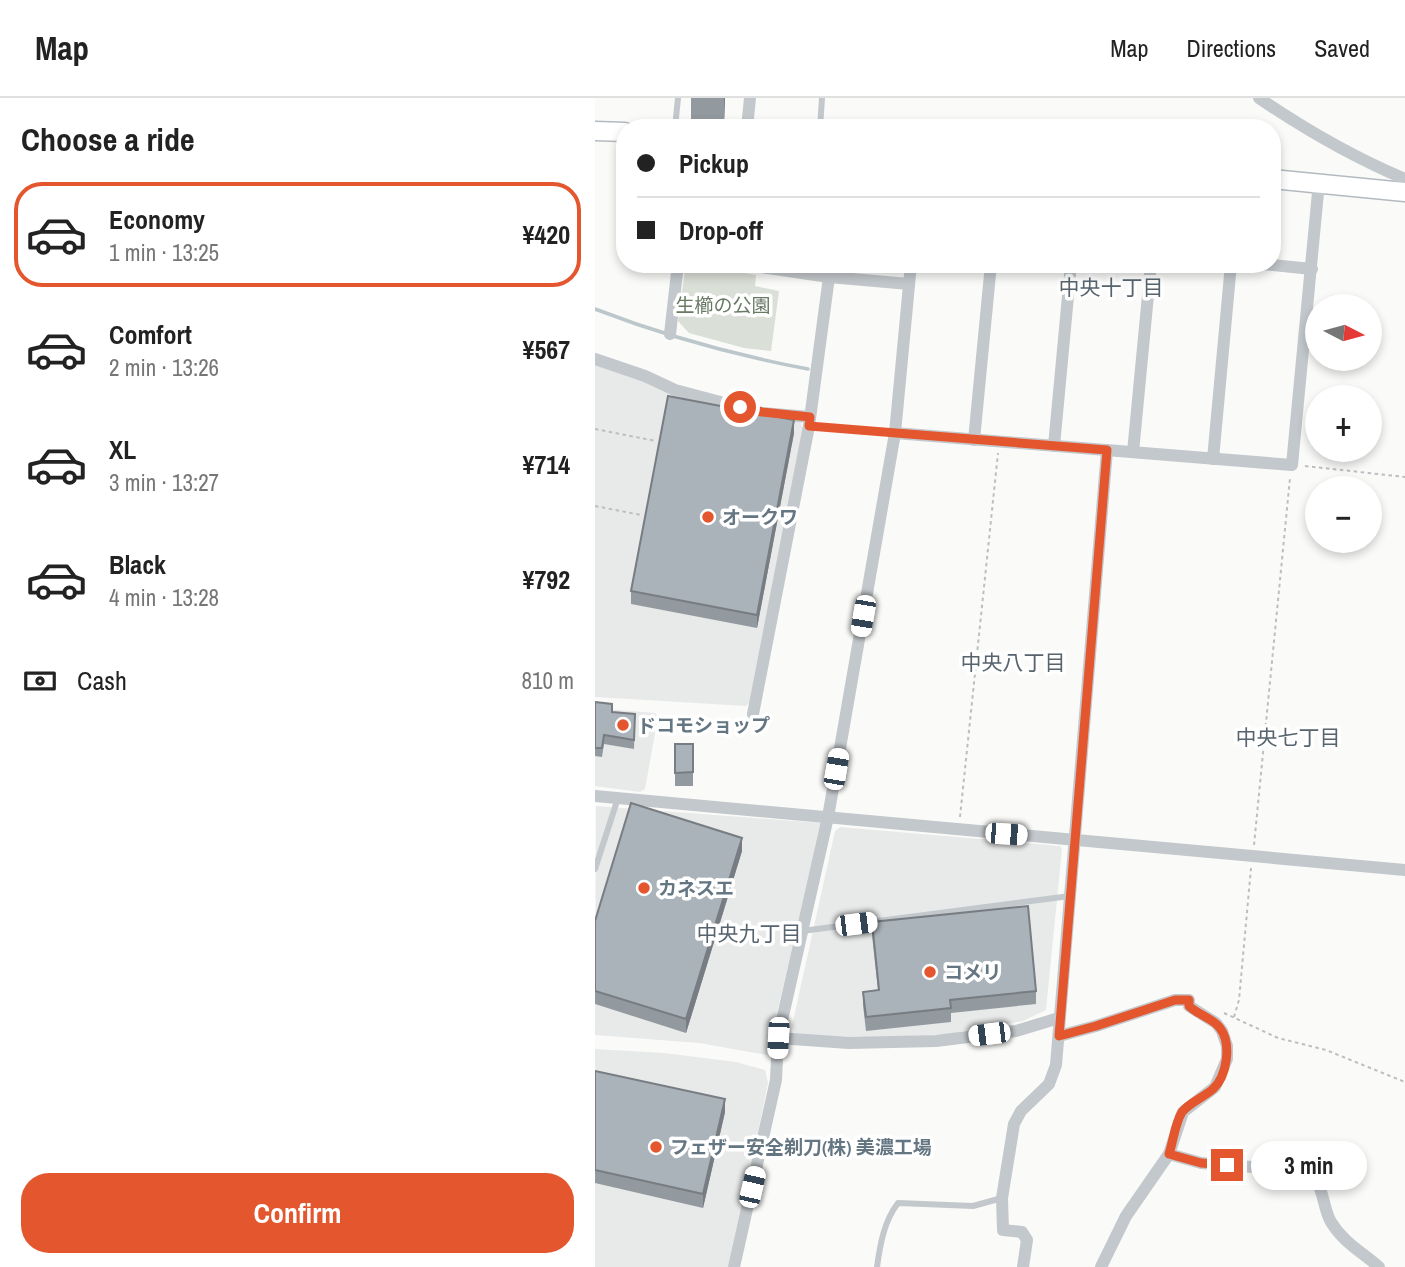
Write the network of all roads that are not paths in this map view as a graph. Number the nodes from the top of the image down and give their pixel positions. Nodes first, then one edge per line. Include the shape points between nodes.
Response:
1 (678, 98) edge
2 (750, 98) edge
3 (823, 98) edge
4 (1259, 98) edge
5 (676, 119) edge
6 (748, 119) edge
7 (821, 119) edge
8 (595, 131) edge
9 (616, 132) edge
10 (1405, 179) edge
11 (1281, 180) edge
12 (1319, 182) junction
13 (1405, 192) edge
14 (1281, 266) edge
15 (1312, 269) junction
16 (677, 273) edge
17 (802, 273) edge
18 (910, 273) edge
19 (990, 273) edge
20 (1070, 273) edge
21 (1150, 273) edge
22 (1230, 273) edge
23 (829, 277) junction
24 (909, 284) junction
25 (670, 334) dead end
26 (595, 359) edge
27 (809, 422) junction
28 (895, 433) junction
29 (974, 440) junction
30 (1054, 446) junction
31 (1107, 450) junction
32 (1133, 452) junction
33 (1213, 458) junction
34 (753, 714) dead end
35 (595, 796) edge
36 (618, 798) junction
37 (828, 817) junction
38 (1075, 839) junction
39 (595, 869) edge
40 (1405, 870) edge
41 (1070, 896) junction
42 (802, 931) junction
43 (1059, 1018) junction
44 (1059, 1036) junction
45 (778, 1038) junction
46 (1169, 1154) junction
47 (1002, 1198) junction
48 (734, 1267) edge
49 (877, 1267) edge
50 (1023, 1267) edge
51 (1101, 1267) edge
52 (1379, 1267) edge

1 - 5 lane
2 - 6 street
3 - 7 lane
4 - 10 street via 1309,132
8 - 9 street
11 - 12 street
12 - 13 street
12 - 15 street
14 - 15 street
15 - 33 street via 1292,465
16 - 25 street
17 - 23 street
18 - 24 street
19 - 29 street
20 - 30 street
21 - 32 street
22 - 33 street
23 - 24 street
23 - 27 street
24 - 28 street
26 - 27 street via 675,390
27 - 28 lane
27 - 34 street
28 - 29 street
28 - 37 street
29 - 30 street
30 - 31 street
31 - 32 street
31 - 38 street
32 - 33 street
35 - 36 street
36 - 37 street
36 - 39 lane
37 - 38 street
37 - 42 street
38 - 40 street
38 - 41 street
41 - 42 lane
41 - 43 street
42 - 45 street
43 - 44 street
43 - 45 street via 1016,1031 936,1041 849,1043
44 - 46 street via 1175,1000 1189,1000 1194,1012 1216,1023 1227,1046 1227,1059 1215,1087 1182,1112
44 - 47 street via 1049,1084 1014,1124
45 - 48 street via 776,1080
46 - 51 street via 1126,1216
46 - 52 street via 1201,1163 1314,1175 1329,1219 1342,1239
47 - 49 lane via 974,1206 898,1203 890,1213
47 - 50 street via 1003,1230 1022,1232 1027,1240

